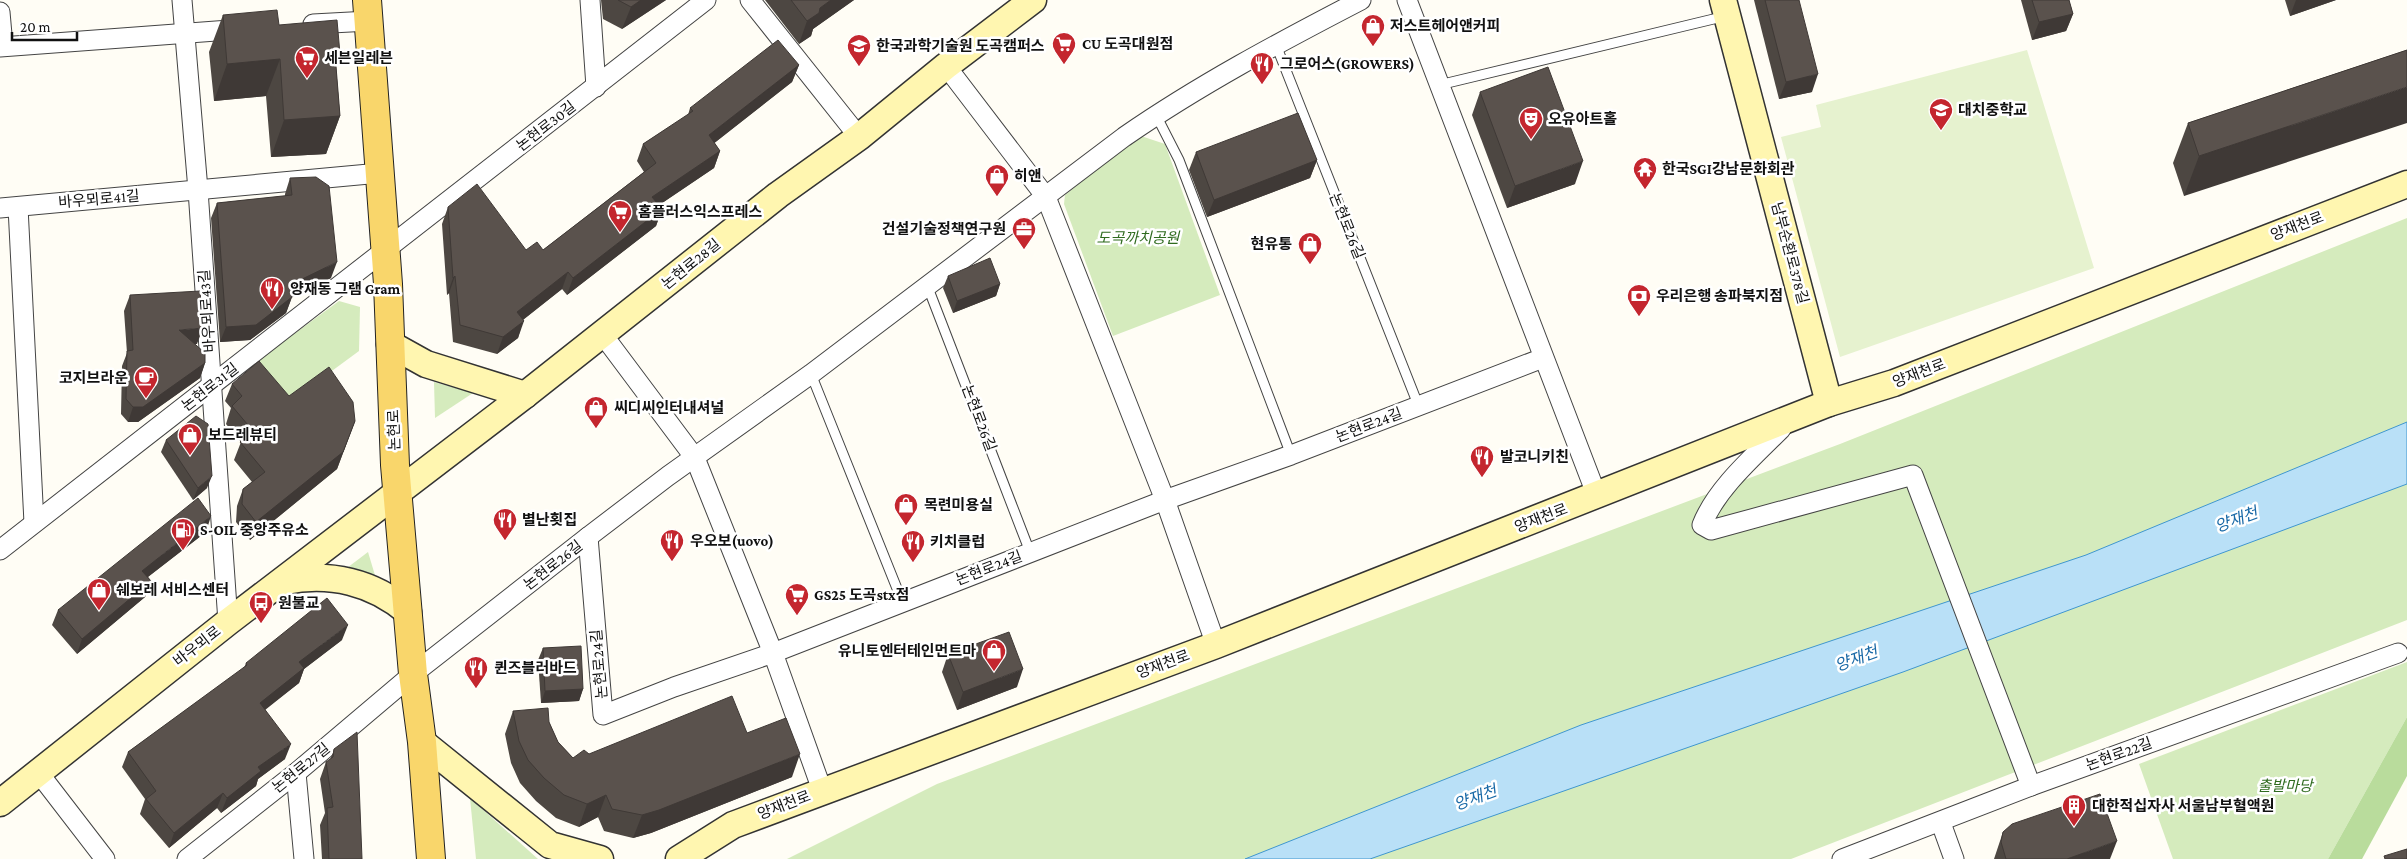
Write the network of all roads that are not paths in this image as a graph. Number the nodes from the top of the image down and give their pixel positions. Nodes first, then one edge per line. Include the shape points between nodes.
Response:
1 (182, 0) edge
2 (590, 0) edge
3 (706, 0) edge
4 (750, 0) edge
5 (1033, 0) edge
6 (1361, 0) edge
7 (1407, 0) edge
8 (1725, 8) edge
9 (368, 11) edge
10 (0, 12) edge
11 (291, 26) edge
12 (262, 27) edge
13 (184, 32) junction
14 (1276, 45) junction
15 (2, 46) edge
16 (946, 66) junction
17 (1439, 85) junction
18 (596, 87) junction
19 (1156, 114) junction
20 (859, 137) junction
21 (380, 173) junction
22 (2407, 184) edge
23 (198, 190) junction
24 (1046, 197) junction
25 (9, 208) edge
26 (385, 250) junction
27 (927, 285) junction
28 (603, 335) junction
29 (390, 344) junction
30 (1543, 358) junction
31 (811, 374) junction
32 (212, 385) junction
33 (526, 395) junction
34 (1829, 403) junction
35 (1419, 406) junction
36 (1781, 429) dead end
37 (1291, 455) junction
38 (695, 458) junction
39 (398, 494) junction
40 (1597, 496) junction
41 (1165, 500) junction
42 (34, 523) junction
43 (588, 537) junction
44 (0, 550) edge
45 (1030, 552) junction
46 (284, 581) junction
47 (902, 601) junction
48 (408, 612) junction
49 (228, 622) junction
50 (1216, 645) junction
51 (773, 653) junction
52 (2398, 654) dead end
53 (413, 674) junction
54 (422, 742) junction
55 (38, 772) junction
56 (296, 773) junction
57 (2031, 786) junction
58 (822, 790) junction
59 (0, 803) edge
60 (1941, 822) junction
61 (105, 859) edge
62 (187, 859) edge
63 (304, 859) edge
64 (431, 859) edge
65 (600, 859) edge
66 (679, 859) edge
67 (1842, 859) edge
68 (1954, 859) edge

1 - 13 street, 바우뫼로43길
2 - 18 street
3 - 18 street, 논현로30길
4 - 20 street
5 - 16 street, 논현로28길
6 - 14 street, 논현로26길
7 - 17 street
8 - 17 lane, 남부순환로378길
8 - 34 street, 남부순환로378길
9 - 11 street
9 - 21 main road, 논현로
10 - 15 street
12 - 13 street
13 - 15 street
13 - 23 street, 바우뫼로43길
14 - 19 street, 논현로26길
14 - 35 lane, 논현로26길
16 - 20 street, 논현로28길
16 - 24 street
17 - 30 street
18 - 26 street, 논현로30길
19 - 24 street, 논현로26길
19 - 37 lane via 1179,160
20 - 28 street, 논현로28길 via 778,195
21 - 23 street, 바우뫼로41길
21 - 26 main road, 논현로
22 - 34 street, 양재천로 via 1903,379
23 - 25 street, 바우뫼로41길
23 - 32 street, 바우뫼로43길
24 - 27 street, 논현로26길
24 - 41 street
25 - 42 street
26 - 29 main road, 논현로
26 - 32 street, 논현로31길
27 - 31 street, 논현로26길
27 - 45 lane, 논현로26길
28 - 33 street, 논현로28길
28 - 38 street
29 - 33 street via 426,364
29 - 39 main road, 논현로
30 - 35 street, 논현로24길
30 - 40 street
31 - 38 street, 논현로26길
31 - 47 lane
32 - 42 street, 논현로31길
32 - 49 street, 바우뫼로43길
33 - 39 street, 논현로28길
34 - 40 street, 양재천로
35 - 37 street, 논현로24길
36 - 57 street via 1743,467 1706,513 1702,525 1711,530 1913,475
37 - 41 street, 논현로24길
38 - 43 street, 논현로26길
38 - 51 street
39 - 46 street, 바우뫼로
39 - 48 main road, 논현로
40 - 50 street, 양재천로
41 - 45 street, 논현로24길
41 - 50 street
42 - 44 street, 논현로31길
43 - 51 street, 논현로24길 via 603,715
43 - 53 street, 논현로26길
45 - 47 street, 논현로24길
46 - 48 street via 307,576 331,577 368,586
46 - 49 street, 바우뫼로
47 - 51 street, 논현로24길
48 - 53 main road, 논현로
49 - 55 street, 바우뫼로
50 - 58 street, 양재천로
51 - 58 street
52 - 57 street, 논현로22길
53 - 54 main road, 논현로
53 - 56 street, 논현로27길
54 - 64 main road, 논현로
54 - 65 street via 550,845
55 - 59 street, 바우뫼로
55 - 61 street
56 - 62 street, 논현로27길
56 - 63 street
57 - 60 street, 논현로22길
58 - 66 street, 양재천로 via 733,825
60 - 67 street, 논현로22길
60 - 68 street

